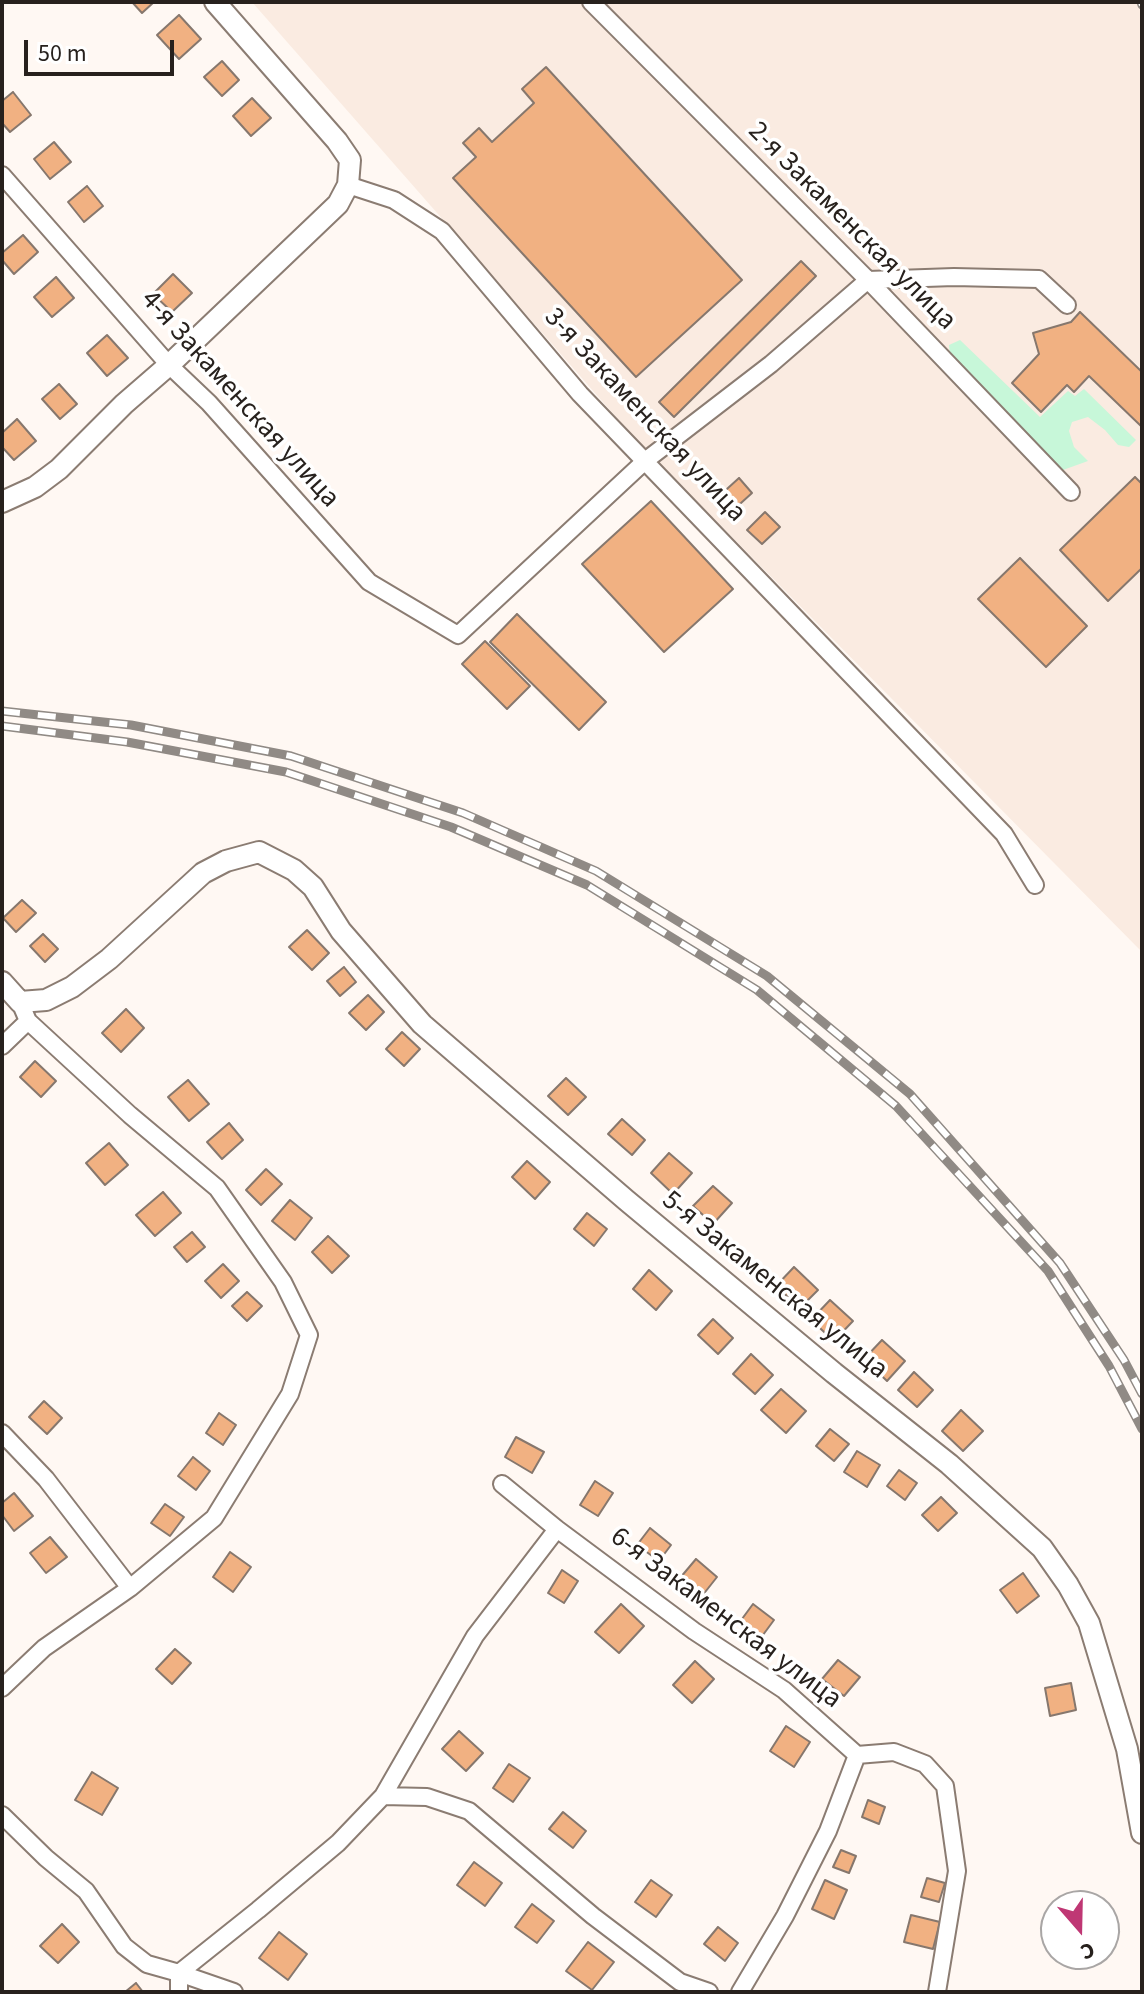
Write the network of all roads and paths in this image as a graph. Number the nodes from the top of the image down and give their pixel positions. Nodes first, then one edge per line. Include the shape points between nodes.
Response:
1 (215, 2) edge
2 (591, 2) edge
3 (2, 175) edge
4 (348, 185) junction
5 (868, 280) junction
6 (1067, 305) dead end
7 (169, 365) junction
8 (645, 461) junction
9 (1071, 492) dead end
10 (2, 502) edge
11 (1035, 885) dead end
12 (2, 982) edge
13 (20, 1002) junction
14 (28, 1021) junction
15 (2, 1046) edge
16 (2, 1433) edge
17 (502, 1484) dead end
18 (557, 1529) junction
19 (130, 1588) junction
20 (2, 1688) edge
21 (857, 1755) junction
22 (383, 1796) junction
23 (2, 1815) edge
24 (1142, 1833) edge
25 (179, 1973) junction
26 (179, 1992) edge
27 (234, 1992) edge
28 (709, 1992) edge
29 (740, 1992) edge
30 (937, 1992) edge

1 - 4 street via 337,141 350,160
2 - 5 street, 2-я Закаменская улица
3 - 7 street, 4-я Закаменская улица
4 - 7 street via 338,204
4 - 8 street, 3-я Закаменская улица via 394,200 442,231 580,394
5 - 6 street via 1039,279
5 - 8 street via 771,364
5 - 9 street, 2-я Закаменская улица
7 - 8 street, 4-я Закаменская улица via 369,582 458,635
7 - 10 street via 59,469
8 - 11 street, 3-я Закаменская улица via 1004,834
12 - 13 street
13 - 14 street
13 - 24 street, 5-я Закаменская улица via 46,1000 72,987 203,873 226,861 259,852 294,870 422,1024 626,1200 949,1464 1042,1548 1089,1623 1127,1749
14 - 15 street
14 - 19 street via 217,1188 283,1282 309,1335 290,1394 214,1518
16 - 19 street via 46,1479
17 - 18 street, 6-я Закаменская улица
18 - 21 street, 6-я Закаменская улица via 784,1690
18 - 22 street via 475,1636
19 - 20 street via 44,1648
21 - 29 street via 828,1831
21 - 30 street via 894,1752 925,1764 945,1786 957,1871
22 - 25 street via 338,1843
22 - 28 street via 427,1797 469,1811 680,1982
23 - 25 street via 86,1891 124,1946 147,1964
25 - 26 street
25 - 27 street

